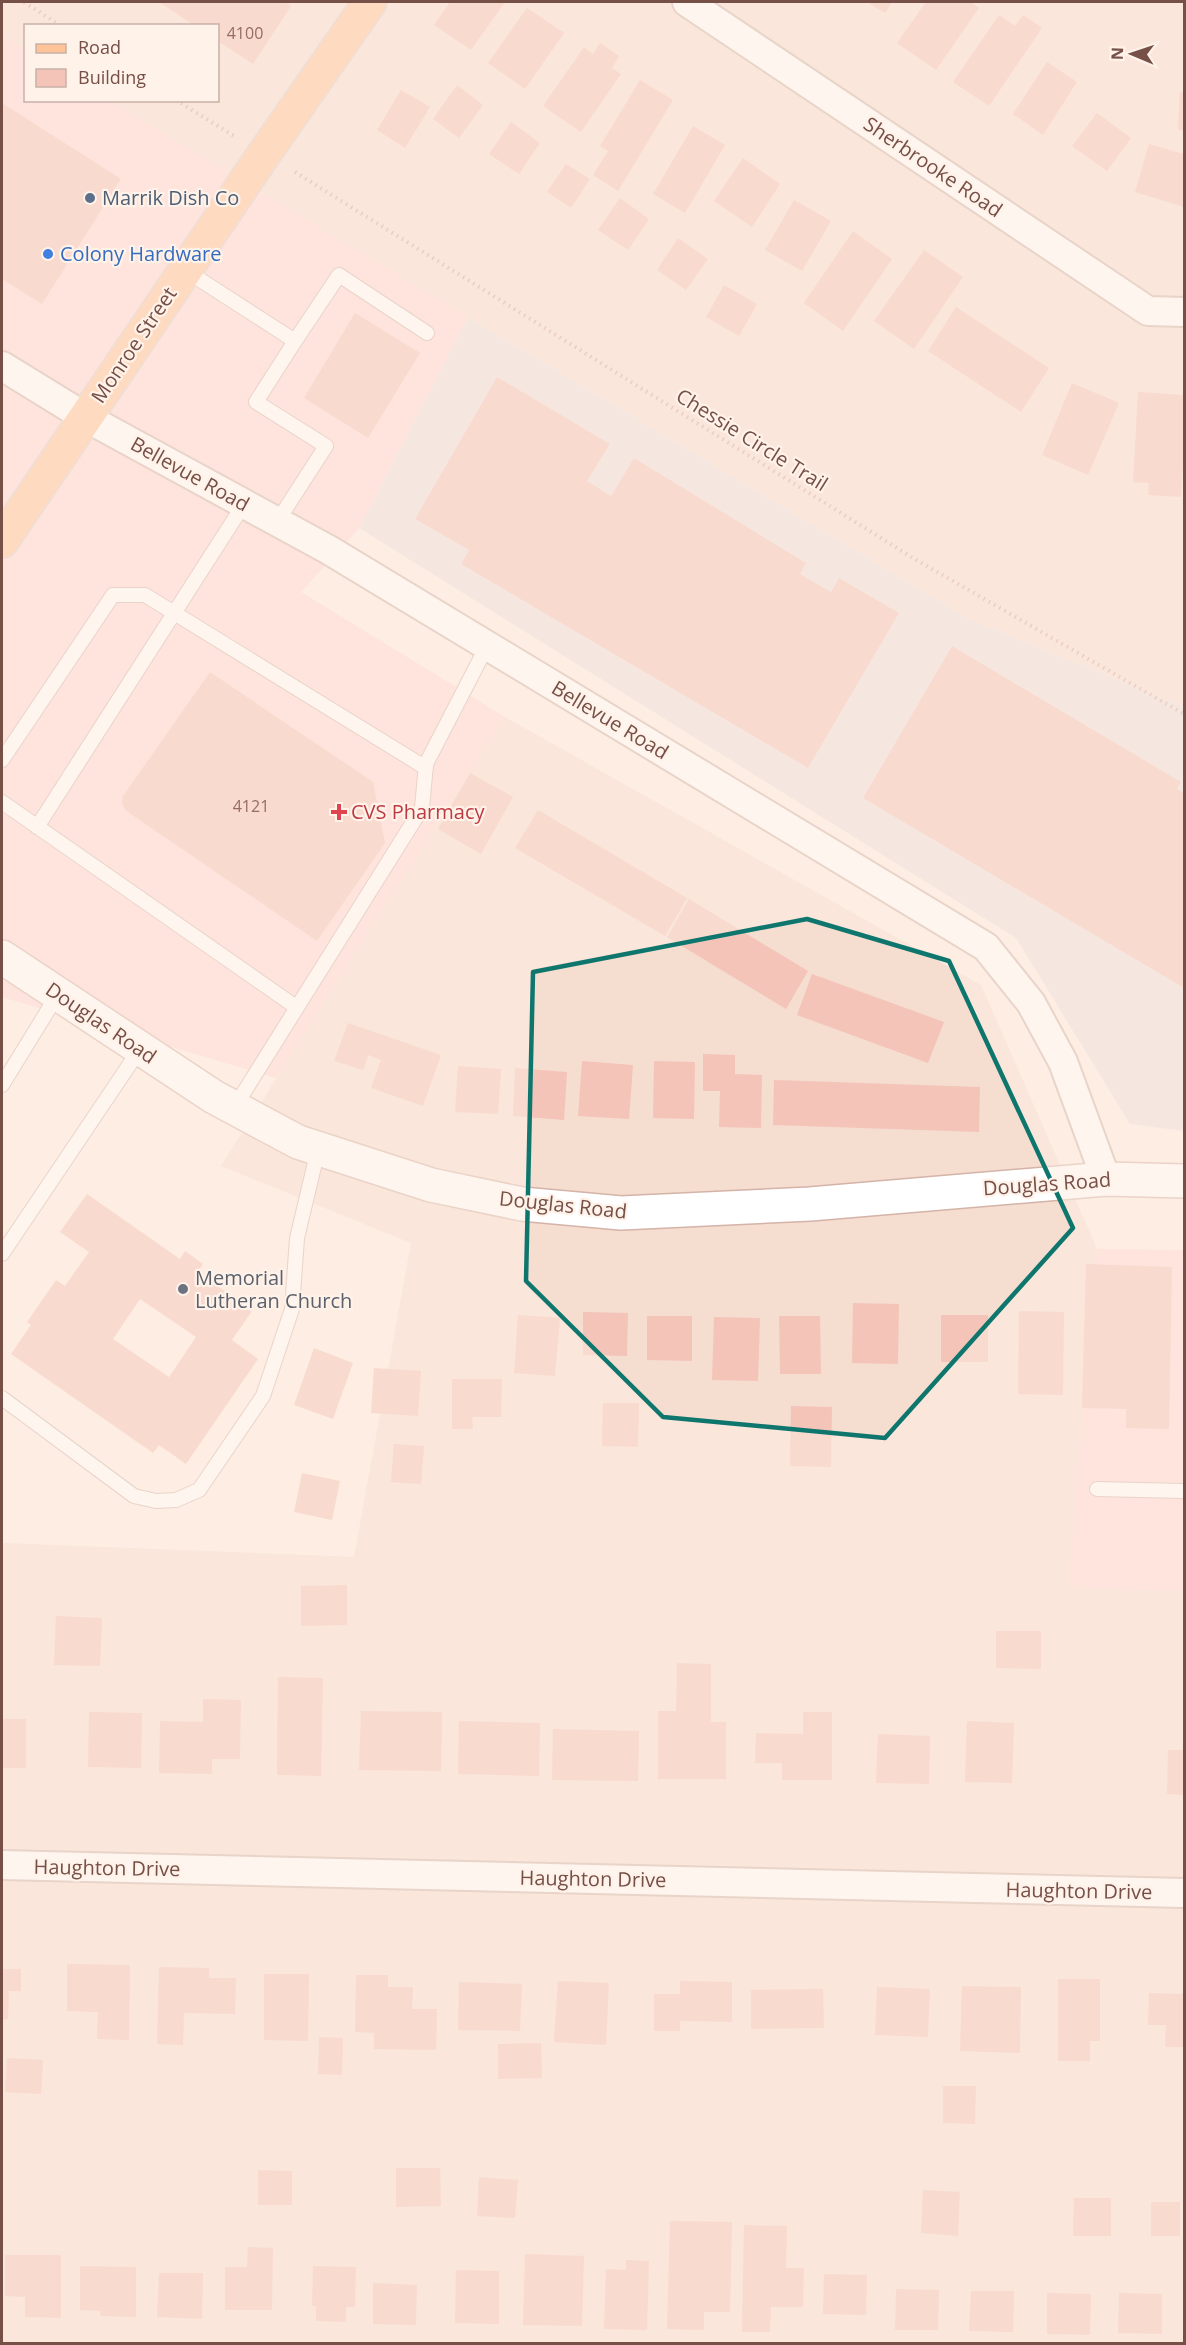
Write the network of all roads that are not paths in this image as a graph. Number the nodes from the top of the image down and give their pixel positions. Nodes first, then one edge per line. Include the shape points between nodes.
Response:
1 (370, 2) edge
2 (687, 2) edge
3 (185, 270) junction
4 (1185, 312) edge
5 (427, 333) dead end
6 (295, 341) junction
7 (2, 366) edge
8 (85, 417) junction
9 (244, 504) junction
10 (277, 522) junction
11 (2, 541) edge
12 (176, 613) junction
13 (487, 646) junction
14 (2, 760) edge
15 (426, 768) junction
16 (2, 802) edge
17 (37, 827) junction
18 (2, 957) edge
19 (58, 994) junction
20 (296, 1007) junction
21 (140, 1049) junction
22 (2, 1085) edge
23 (234, 1108) junction
24 (318, 1150) junction
25 (1106, 1179) junction
26 (1185, 1181) edge
27 (2, 1254) edge
28 (2, 1398) edge
29 (1096, 1489) dead end
30 (1185, 1491) edge
31 (2, 1865) edge
32 (1185, 1893) edge

1 - 3 main road, Monroe Street
2 - 4 street, Sherbrooke Road via 1148,311
3 - 6 lane
3 - 8 main road, Monroe Street
5 - 6 lane via 339,274
6 - 10 lane via 256,402 326,446
7 - 8 street, Bellevue Road
8 - 9 street, Bellevue Road
8 - 11 main road, Monroe Street
9 - 10 street, Bellevue Road
9 - 12 lane
10 - 13 street, Bellevue Road
12 - 14 lane via 145,595 113,595
12 - 15 lane
12 - 17 lane
13 - 15 lane
13 - 25 street, Bellevue Road via 986,947 1031,1003 1063,1062
15 - 20 lane via 422,808
16 - 17 lane
17 - 20 lane
18 - 19 street, Douglas Road
19 - 21 street, Douglas Road
19 - 22 lane
20 - 23 lane
21 - 23 street, Douglas Road
21 - 27 lane
23 - 24 street, Douglas Road
24 - 25 street, Douglas Road via 430,1185 487,1197 562,1209 621,1213 810,1204
24 - 28 lane via 297,1238 292,1309 263,1396 199,1490 176,1500 134,1496
25 - 26 street, Douglas Road
29 - 30 lane
31 - 32 street, Haughton Drive

